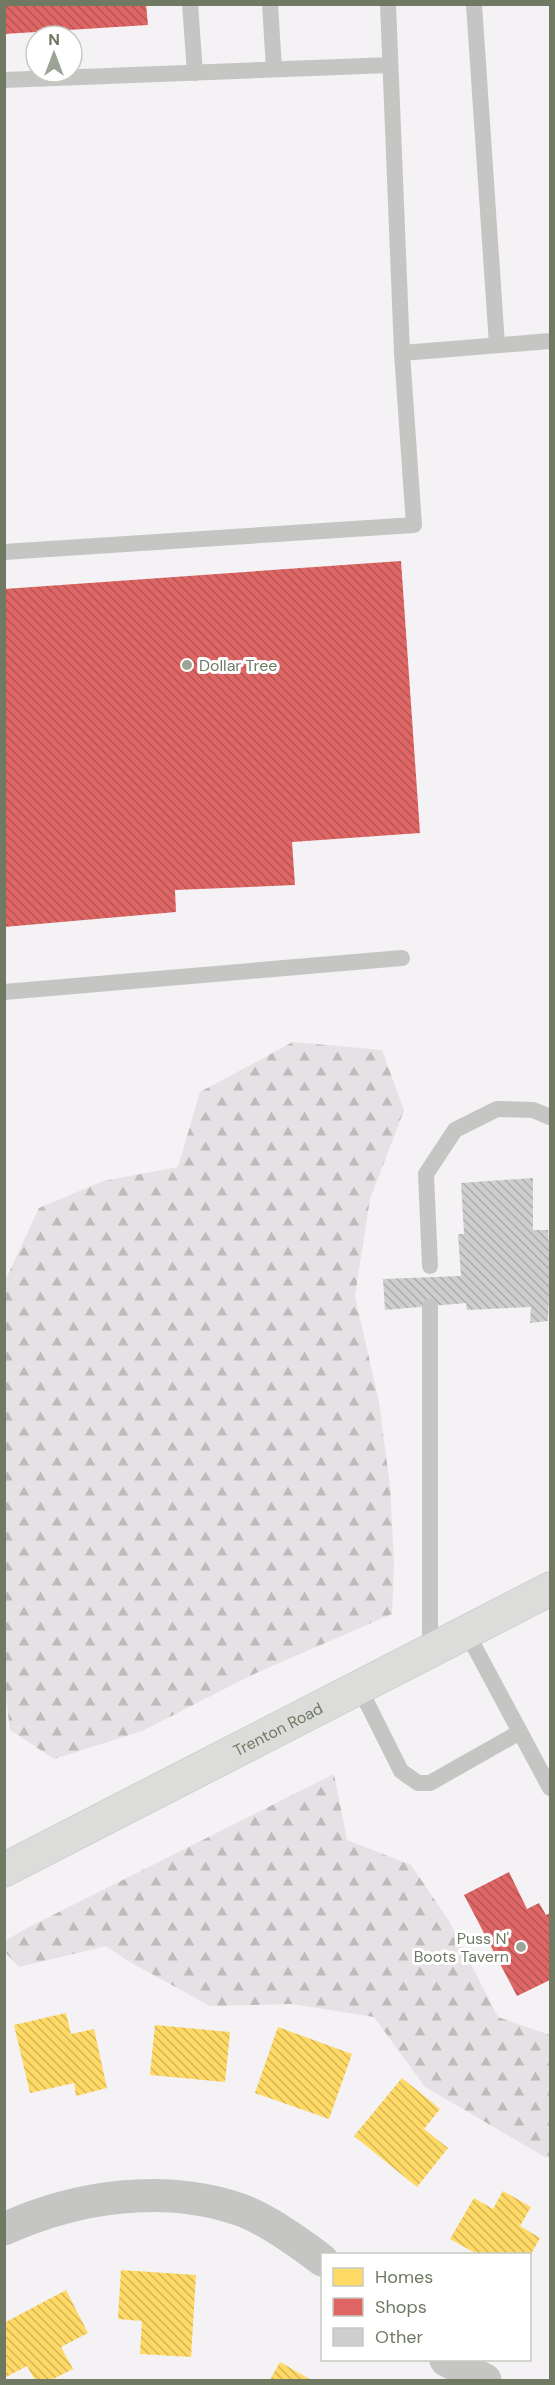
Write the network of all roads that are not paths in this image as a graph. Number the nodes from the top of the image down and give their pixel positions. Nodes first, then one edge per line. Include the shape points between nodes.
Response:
1 (190, 4) edge
2 (270, 4) edge
3 (388, 4) edge
4 (474, 4) edge
5 (390, 65) junction
6 (274, 69) junction
7 (195, 73) junction
8 (4, 80) edge
9 (550, 341) edge
10 (497, 345) junction
11 (402, 352) junction
12 (4, 552) edge
13 (402, 957) dead end
14 (4, 992) edge
15 (550, 1118) edge
16 (430, 1266) dead end
17 (430, 1307) dead end
18 (550, 1589) edge
19 (466, 1633) junction
20 (430, 1653) junction
21 (360, 1689) junction
22 (520, 1732) junction
23 (550, 1788) edge
24 (4, 1870) edge
25 (4, 2229) edge
26 (321, 2259) edge
27 (444, 2367) edge
28 (486, 2380) edge

1 - 7 lane
2 - 6 lane
3 - 5 lane
4 - 10 lane
5 - 6 lane
5 - 11 lane
6 - 7 lane
7 - 8 lane
9 - 10 lane
10 - 11 lane
11 - 12 lane via 414,525
13 - 14 lane
15 - 16 lane via 533,1110 497,1109 455,1130 426,1174
17 - 20 lane
18 - 19 main road, Trenton Road
19 - 20 main road, Trenton Road
19 - 22 lane
20 - 21 main road, Trenton Road
21 - 22 lane via 401,1771 418,1784 430,1784
21 - 24 main road, Trenton Road
22 - 23 lane
25 - 26 street via 74,2205 130,2195 180,2197 243,2211
27 - 28 street

